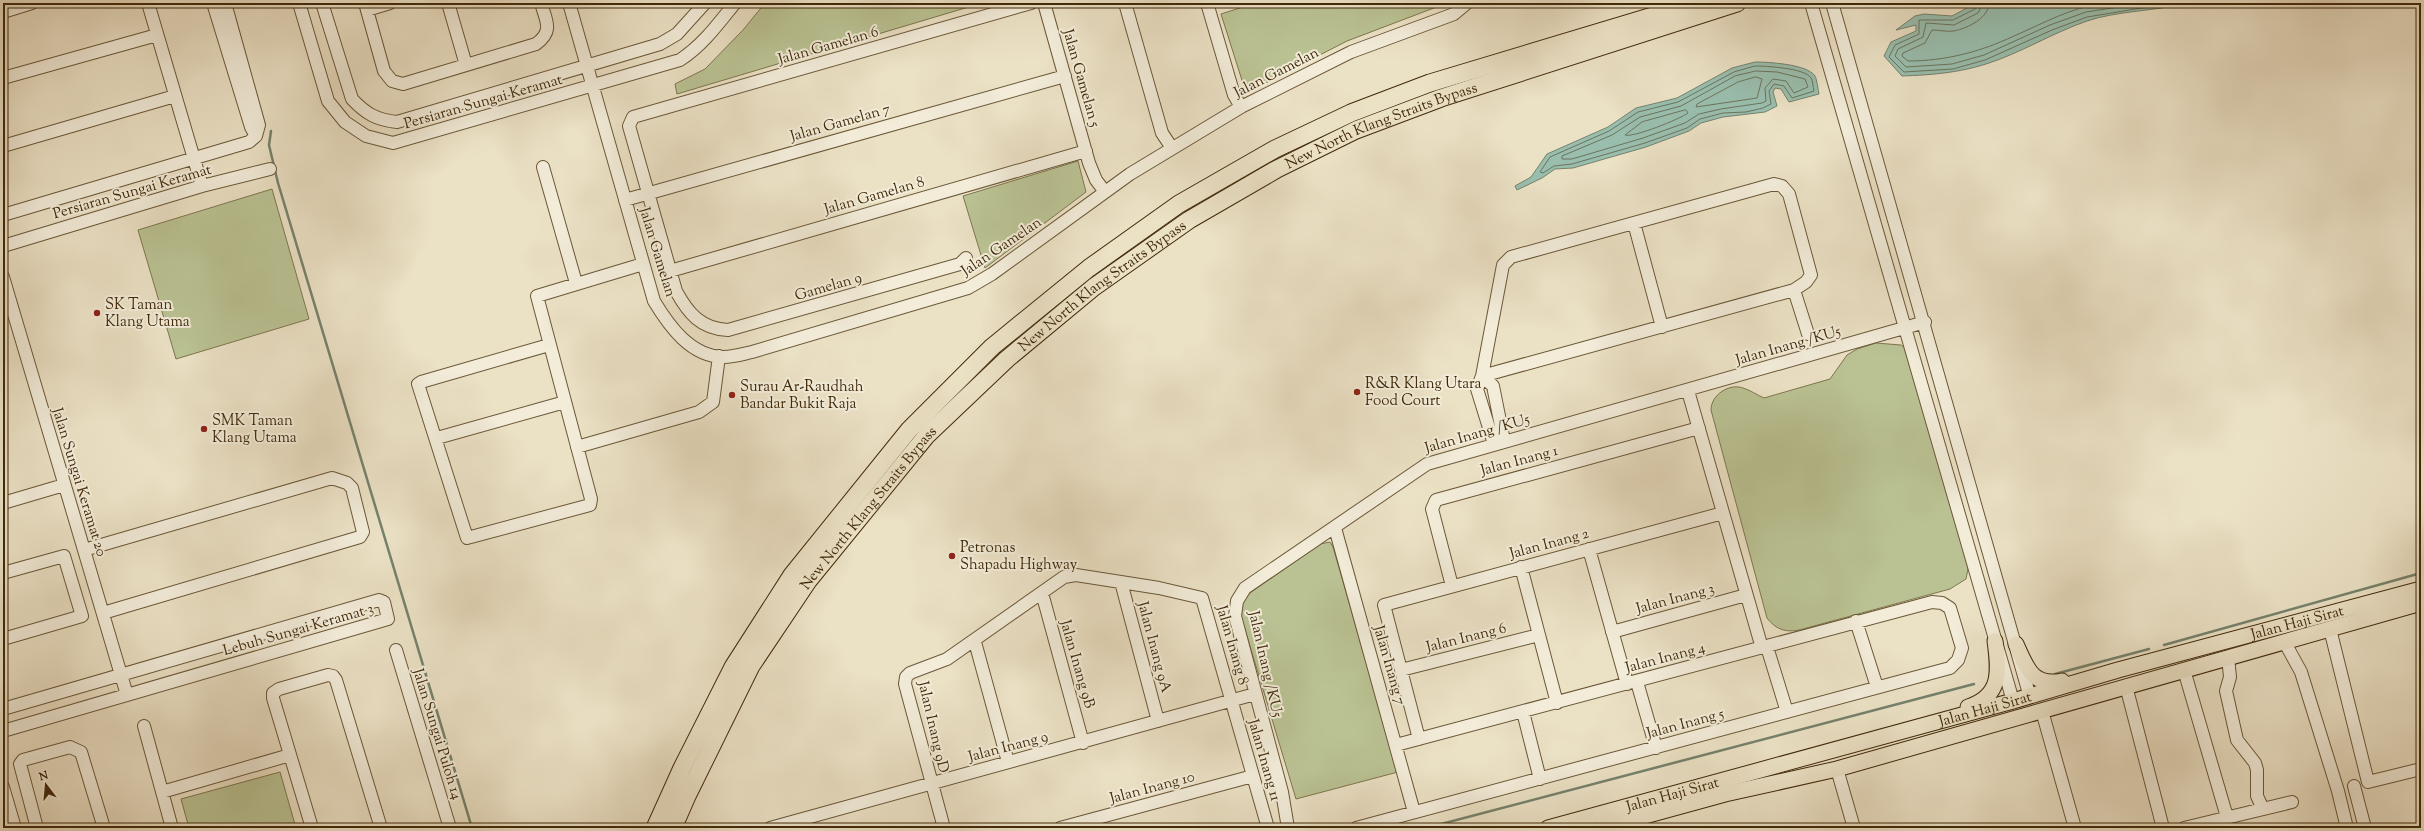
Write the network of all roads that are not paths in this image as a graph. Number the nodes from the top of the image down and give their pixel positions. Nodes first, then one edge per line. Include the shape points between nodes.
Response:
1 (32, 3) edge
2 (148, 3) edge
3 (213, 3) edge
4 (225, 3) edge
5 (299, 3) edge
6 (322, 3) edge
7 (390, 3) edge
8 (448, 3) edge
9 (541, 3) edge
10 (569, 3) edge
11 (705, 3) edge
12 (735, 3) edge
13 (1031, 3) edge
14 (1044, 3) edge
15 (1125, 3) edge
16 (1207, 3) edge
17 (1467, 3) edge
18 (1696, 3) edge
19 (1738, 3) edge
20 (1811, 3) edge
21 (1832, 3) edge
22 (366, 6) edge
23 (3, 12) edge
24 (157, 35) junction
25 (466, 65) junction
26 (587, 66) junction
27 (1065, 76) junction
28 (3, 78) edge
29 (592, 86) junction
30 (175, 96) junction
31 (1241, 107) junction
32 (256, 136) junction
33 (3, 146) edge
34 (1172, 148) junction
35 (1086, 151) junction
36 (194, 159) junction
37 (543, 166) dead end
38 (270, 169) dead end
39 (202, 186) junction
40 (1105, 192) junction
41 (648, 193) junction
42 (625, 200) junction
43 (3, 215) edge
44 (1634, 223) junction
45 (3, 246) edge
46 (966, 258) dead end
47 (643, 264) junction
48 (670, 271) junction
49 (4, 281) edge
50 (576, 283) junction
51 (1794, 290) junction
52 (1925, 322) junction
53 (1662, 327) junction
54 (1905, 328) junction
55 (1808, 334) dead end
56 (549, 345) junction
57 (719, 356) junction
58 (1482, 376) junction
59 (1688, 391) junction
60 (564, 402) junction
61 (1698, 428) junction
62 (437, 438) junction
63 (1499, 442) junction
64 (577, 447) junction
65 (64, 485) junction
66 (3, 503) edge
67 (1723, 513) junction
68 (1335, 528) junction
69 (1589, 549) junction
70 (84, 550) junction
71 (1521, 567) junction
72 (3, 573) edge
73 (1121, 582) junction
74 (1452, 586) junction
75 (2421, 589) edge
76 (1042, 593) junction
77 (2421, 594) edge
78 (1746, 595) junction
79 (1942, 603) joint
80 (2421, 603) edge
81 (102, 613) junction
82 (1856, 621) junction
83 (2299, 622) junction
84 (2330, 629) junction
85 (1612, 632) junction
86 (1539, 635) junction
87 (3, 639) edge
88 (1996, 641) junction
89 (2284, 641) junction
90 (974, 642) junction
91 (2016, 644) junction
92 (1765, 648) junction
93 (396, 650) dead end
94 (2185, 652) junction
95 (2228, 657) junction
96 (1401, 670) junction
97 (2118, 670) junction
98 (2184, 670) junction
99 (121, 675) junction
100 (1632, 683) junction
101 (2126, 686) junction
102 (1877, 687) junction
103 (1255, 694) junction
104 (127, 695) junction
105 (1232, 701) junction
106 (2023, 702) junction
107 (1557, 703) junction
108 (3, 709) edge
109 (2042, 711) junction
110 (1523, 712) junction
111 (1787, 712) junction
112 (1158, 722) junction
113 (144, 726) dead end
114 (1976, 730) junction
115 (3, 731) edge
116 (1419, 739) junction
117 (1083, 743) junction
118 (1396, 745) junction
119 (1656, 748) junction
120 (290, 755) junction
121 (1008, 762) junction
122 (1794, 762) junction
123 (1837, 769) junction
124 (2421, 769) edge
125 (1253, 776) junction
126 (1540, 779) junction
127 (2368, 782) junction
128 (931, 784) junction
129 (2354, 786) junction
130 (3, 787) edge
131 (2338, 791) junction
132 (162, 792) junction
133 (1282, 792) junction
134 (2292, 802) dead end
135 (2263, 809) junction
136 (1414, 812) junction
137 (2227, 817) junction
138 (15, 828) edge
139 (37, 828) edge
140 (104, 828) edge
141 (172, 828) edge
142 (312, 828) edge
143 (381, 828) edge
144 (450, 828) edge
145 (656, 828) edge
146 (674, 828) edge
147 (770, 828) edge
148 (944, 828) edge
149 (1060, 828) edge
150 (1268, 828) edge
151 (1288, 828) edge
152 (1297, 828) edge
153 (1356, 828) edge
154 (1548, 828) edge
155 (1601, 828) edge
156 (1854, 828) edge
157 (2075, 828) edge
158 (2163, 828) edge
159 (2184, 828) edge
160 (2346, 828) edge
161 (2365, 828) edge

1 - 23 street
2 - 24 street
3 - 32 street
4 - 32 street via 259,125
5 - 29 street, Persiaran Sungai Keramat via 328,101 345,122 366,136 393,143
6 - 26 street, Persiaran Sungai Keramat via 352,99 364,112 382,120 397,122
7 - 22 street
8 - 25 street
9 - 25 street via 548,29 545,37 536,44
10 - 26 street, Jalan Gamelan
11 - 26 street, Persiaran Sungai Keramat via 677,34 660,44
12 - 29 street, Persiaran Sungai Keramat via 712,33 694,51 680,60
13 - 41 street, Jalan Gamelan 6 via 633,117 629,126
14 - 27 street, Jalan Gamelan 5
15 - 34 street via 1162,133
16 - 31 street via 1234,95
17 - 31 street, Jalan Gamelan via 1454,14 1351,52
18 - 145 highway, New North Klang Straits Bypass via 1430,83 1351,113 1275,149 1179,204 1089,268 992,347 909,430 792,575 733,667 682,768
19 - 146 highway, New North Klang Straits Bypass via 1441,98 1356,130 1277,169 1189,220 1094,287 1007,359 928,435 808,581 750,666
20 - 54 street
21 - 52 street
22 - 25 street via 384,70 392,81 403,84
24 - 28 street
24 - 30 street
26 - 29 street, Jalan Gamelan
27 - 35 street, Jalan Gamelan 5
27 - 41 street, Jalan Gamelan 7
29 - 42 street, Jalan Gamelan
30 - 33 street
30 - 36 street
31 - 34 street, Jalan Gamelan
32 - 36 street via 249,142
34 - 40 street, Jalan Gamelan
35 - 40 street, Jalan Gamelan 5 via 1096,180
35 - 48 street, Jalan Gamelan 8
36 - 39 street
36 - 43 street
37 - 50 street
38 - 39 street, Persiaran Sungai Keramat
39 - 45 street, Persiaran Sungai Keramat
40 - 57 street, Jalan Gamelan via 992,274 968,288 752,352
41 - 42 street, Jalan Gamelan 7
41 - 48 street
42 - 47 street, Jalan Gamelan
44 - 51 street via 1774,184 1782,186 1789,194 1811,275
44 - 53 street
44 - 58 street via 1511,257 1502,265
46 - 48 street, Gamelan 9 via 960,264 728,330 713,329 697,320 685,307
47 - 50 street
47 - 57 street, Jalan Gamelan via 654,301 668,325 689,345
49 - 65 street, Jalan Sungai Keramat 20
50 - 56 street via 537,296
51 - 53 street
51 - 55 street
52 - 54 street, Jalan Inang /KU5
52 - 91 street
53 - 58 street
54 - 59 street, Jalan Inang /KU5
54 - 88 street
56 - 60 street
56 - 62 street via 421,382 418,387
57 - 64 street via 714,402 709,406 699,412
58 - 63 street via 1477,389
59 - 61 street
59 - 63 street, Jalan Inang /KU5
60 - 62 street
60 - 64 street
61 - 67 street
61 - 74 street, Jalan Inang 1 via 1436,500 1432,509
62 - 64 street via 465,536 470,539 590,505 591,498
63 - 68 street, Jalan Inang /KU5 via 1421,466
65 - 66 street
65 - 70 street, Jalan Sungai Keramat 20
67 - 69 street, Jalan Inang 2
67 - 78 street
68 - 103 street, Jalan Inang /KU5 via 1245,588 1237,601 1235,616
68 - 118 street, Jalan Inang 7
69 - 71 street, Jalan Inang 2
69 - 85 street
70 - 81 street, Jalan Sungai Keramat 20
70 - 81 street via 332,478 347,483 352,488 363,532 360,537
71 - 74 street, Jalan Inang 2
71 - 86 street
72 - 87 street via 64,556 82,616
73 - 76 street via 1069,575
73 - 105 street, Jalan Inang 8 via 1202,598
73 - 112 street, Jalan Inang 9A
74 - 96 street, Jalan Inang 2 via 1384,605
75 - 83 main road, Jalan Haji Sirat
76 - 90 street
76 - 117 street, Jalan Inang 9B
77 - 83 main road via 2361,612
78 - 85 street, Jalan Inang 3
78 - 92 street
79 - 82 street, Jalan Inang 4 via 1932,602
79 - 102 street, Jalan Inang 5 via 1950,608 1962,648 1958,660 1950,668
80 - 84 main road, Jalan Haji Sirat
81 - 99 street, Jalan Sungai Keramat 20
82 - 92 street, Jalan Inang 4
82 - 102 street
83 - 94 main road, Jalan Haji Sirat
84 - 89 main road, Jalan Haji Sirat
84 - 127 street
85 - 100 street
86 - 96 street, Jalan Inang 6
86 - 107 street
88 - 106 street
88 - 122 main road via 1999,668 1996,685 1978,704 1834,746
89 - 94 main road via 2271,635 2216,650
89 - 95 main road, Jalan Haji Sirat
89 - 131 street via 2301,672
90 - 121 street
90 - 128 street, Jalan Inang 9D via 941,663 910,673 906,677 905,684
91 - 97 main road via 2028,670 2039,680 2047,683
91 - 106 street
92 - 100 street, Jalan Inang 4
92 - 111 street
93 - 144 street, Jalan Sungai Puloh 14
94 - 97 main road, Jalan Haji Sirat
95 - 98 main road, Jalan Haji Sirat
95 - 135 street via 2230,677 2226,691 2237,740 2257,770 2257,796
96 - 116 street
97 - 106 main road, Jalan Haji Sirat
98 - 101 main road, Jalan Haji Sirat
98 - 106 main road via 2144,677 2034,706
98 - 137 street
99 - 104 street, Jalan Sungai Keramat 20
99 - 104 street, Lebuh Sungai Keramat 3 via 379,600 384,602 388,619
99 - 108 street, Lebuh Sungai Keramat 3
100 - 107 street, Jalan Inang 4
100 - 119 street
101 - 109 main road, Jalan Haji Sirat
101 - 158 street
102 - 111 street, Jalan Inang 5
103 - 105 street, Jalan Inang 9
103 - 133 street, Jalan Inang /KU5
104 - 115 street, Lebuh Sungai Keramat 3
105 - 112 street, Jalan Inang 9
105 - 125 street, Jalan Inang 11
106 - 114 main road via 2016,712 1986,721
106 - 122 main road, Jalan Haji Sirat
107 - 110 street, Jalan Inang 4
109 - 114 main road, Jalan Haji Sirat
109 - 157 street
110 - 116 street, Jalan Inang 4
110 - 126 street
111 - 119 street, Jalan Inang 5
112 - 117 street, Jalan Inang 9
113 - 132 street
114 - 123 main road, Jalan Haji Sirat
116 - 118 street, Jalan Inang 4
117 - 121 street, Jalan Inang 9
118 - 136 street, Jalan Inang 7
119 - 126 street, Jalan Inang 5
120 - 132 street
120 - 142 street
120 - 143 street via 273,693 328,675 333,676
121 - 128 street, Jalan Inang 9
122 - 154 main road, Jalan Haji Sirat
123 - 155 main road, Jalan Haji Sirat via 1725,794
123 - 156 street
124 - 127 street
125 - 149 street, Jalan Inang 10
125 - 150 street, Jalan Inang 11
126 - 136 street, Jalan Inang 5
127 - 129 street
128 - 147 street, Jalan Inang 9
128 - 148 street, Jalan Inang 9D
129 - 131 street
129 - 161 street
130 - 138 street
131 - 160 street
132 - 141 street
133 - 151 street, Jalan Inang /KU5
133 - 152 street, Jalan Inang /KU5
134 - 135 street
135 - 137 street
136 - 153 street, Jalan Inang 5
137 - 159 street
139 - 140 street via 20,764 23,760 70,747 81,752

